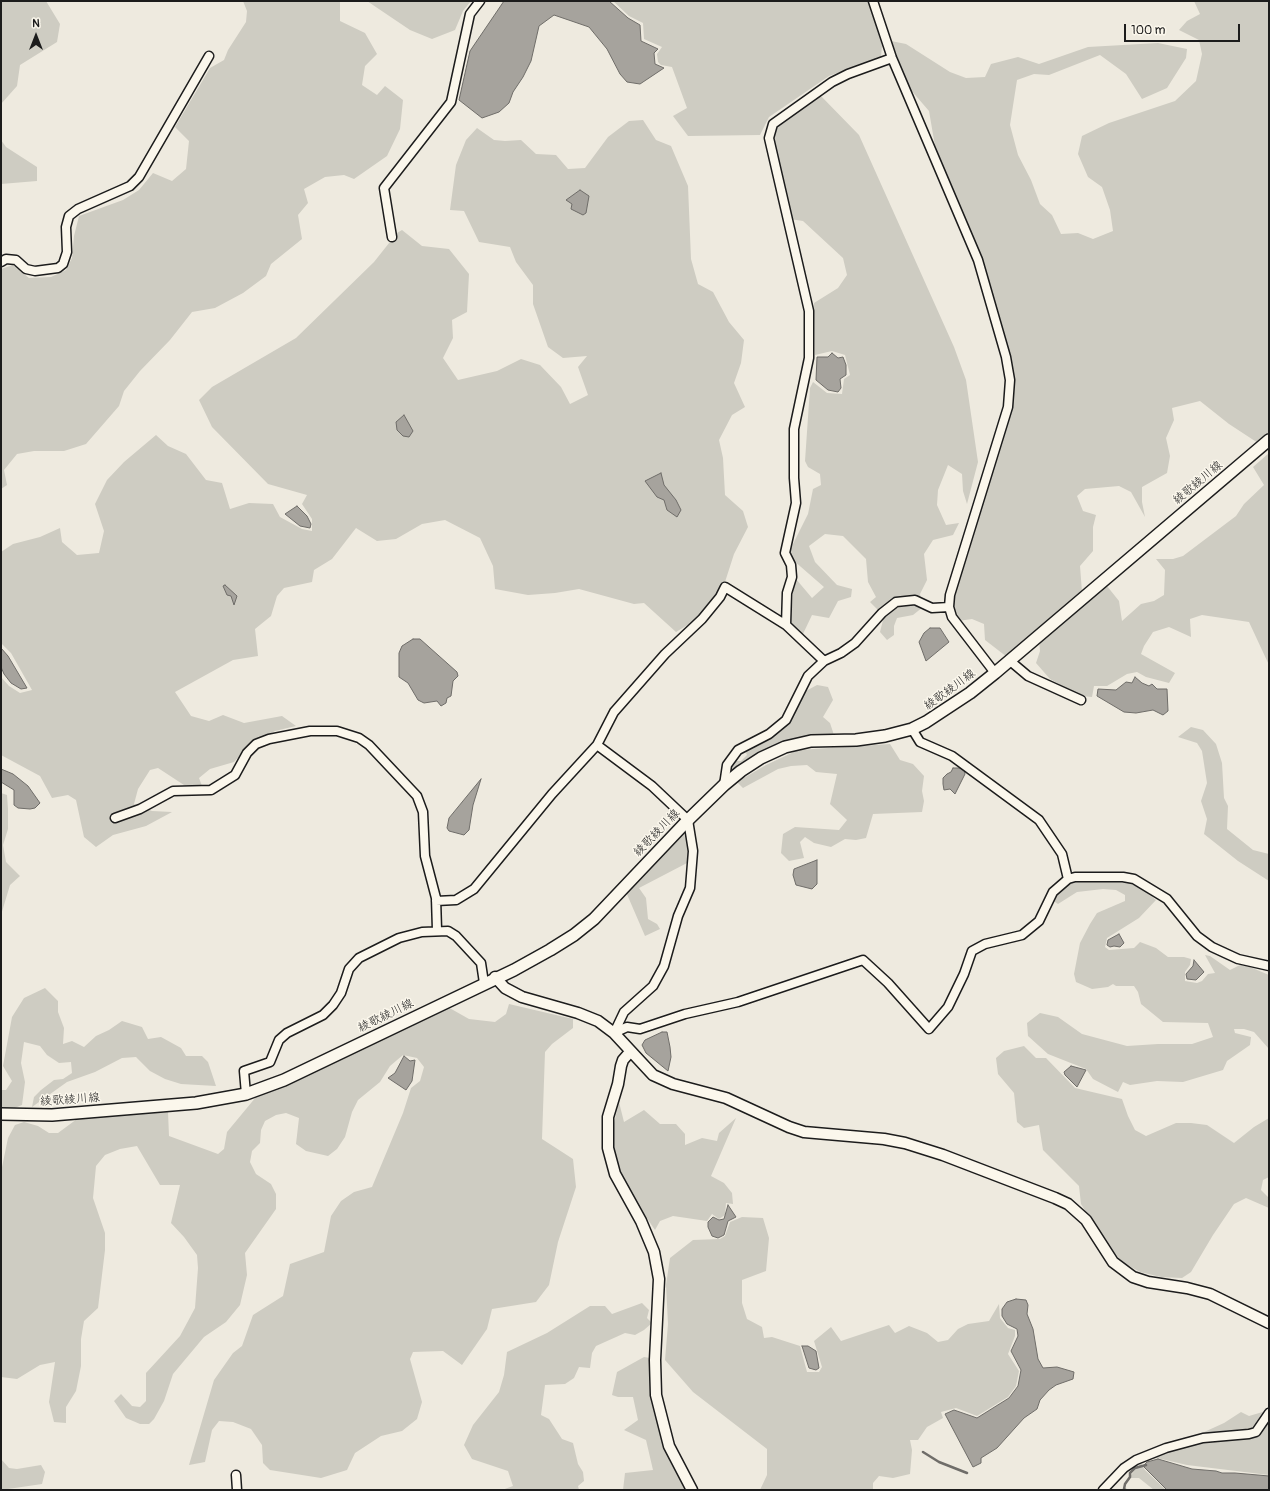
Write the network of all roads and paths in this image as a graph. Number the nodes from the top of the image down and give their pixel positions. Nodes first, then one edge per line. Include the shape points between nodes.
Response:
1 (480, 1) edge
2 (873, 1) edge
3 (209, 56) dead end
4 (892, 58) junction
5 (392, 237) dead end
6 (1, 262) edge
7 (1269, 440) edge
8 (949, 607) junction
9 (786, 625) junction
10 (1009, 660) junction
11 (824, 661) junction
12 (995, 673) junction
13 (1081, 700) dead end
14 (912, 729) junction
15 (597, 745) junction
16 (724, 785) junction
17 (115, 818) dead end
18 (688, 820) junction
19 (1068, 879) junction
20 (436, 901) junction
21 (437, 930) junction
22 (1269, 966) edge
23 (495, 977) junction
24 (484, 983) junction
25 (614, 1034) junction
26 (630, 1052) junction
27 (246, 1094) junction
28 (1, 1114) edge
29 (1269, 1323) edge
30 (1269, 1413) edge
31 (236, 1475) dead end
32 (237, 1490) edge
33 (692, 1490) edge
34 (1103, 1490) edge

1 - 5 street via 470,14 451,102 384,188
2 - 4 street
3 - 6 street via 139,177 130,186 78,209 69,216 66,227 67,252 63,264 58,268 35,271 26,269 16,260 6,259
4 - 8 street via 978,260 1006,357 1010,380 1008,408 953,581
4 - 9 street via 832,82 773,124 769,138 809,310 809,358 794,429 796,503 785,553 791,565 792,577 787,593
7 - 10 main road, 綾歌綾川線
8 - 11 street via 932,608 915,600 896,602 882,613 855,643
8 - 12 street via 952,616
9 - 11 street
9 - 15 street via 725,587 702,619 661,659 614,712
10 - 12 main road, 綾歌綾川線
10 - 13 street via 1028,676
11 - 16 street via 808,676 786,720 769,734 738,750 728,765
12 - 14 main road, 綾歌綾川線 via 951,706
14 - 16 main road, 綾歌綾川線 via 885,736 856,740 811,741 785,747 762,758
14 - 19 street via 920,742 952,756 1039,820 1062,854
15 - 18 street via 652,786
15 - 20 street via 552,794 474,889 456,900
16 - 18 main road, 綾歌綾川線
17 - 20 street via 140,809 173,791 211,790 234,775 247,753 256,744 310,731 337,731 359,738 370,745 417,796 423,812 425,856
18 - 23 main road, 綾歌綾川線 via 594,919 550,950
18 - 25 street via 693,851 690,888 678,916 664,966 653,986 624,1012
19 - 22 street via 1134,879 1167,899 1197,936 1212,947 1252,964
19 - 25 street via 1053,892 1039,921 1022,935 985,944 972,951 948,1007 929,1029 888,983 863,960 738,1002 685,1014 640,1029 626,1027
20 - 21 street
21 - 24 street via 448,931 456,936 481,963
21 - 27 street via 399,938 359,958 349,969 334,1005 323,1015 287,1033 279,1040 270,1062 244,1071
23 - 24 main road, 綾歌綾川線
23 - 25 street via 512,993 590,1017
24 - 27 main road, 綾歌綾川線 via 291,1077
25 - 26 street
26 - 29 street via 653,1075 673,1084 726,1098 789,1127 804,1132 906,1143 1055,1198 1068,1204 1082,1216 1113,1262 1133,1277 1210,1294
26 - 33 street via 623,1060 608,1117 608,1148 615,1174 641,1221 654,1252 659,1279 656,1395 669,1446
27 - 28 main road, 綾歌綾川線 via 196,1103 52,1115
30 - 34 street via 1256,1432 1203,1438 1166,1448 1136,1460 1124,1468
31 - 32 street

